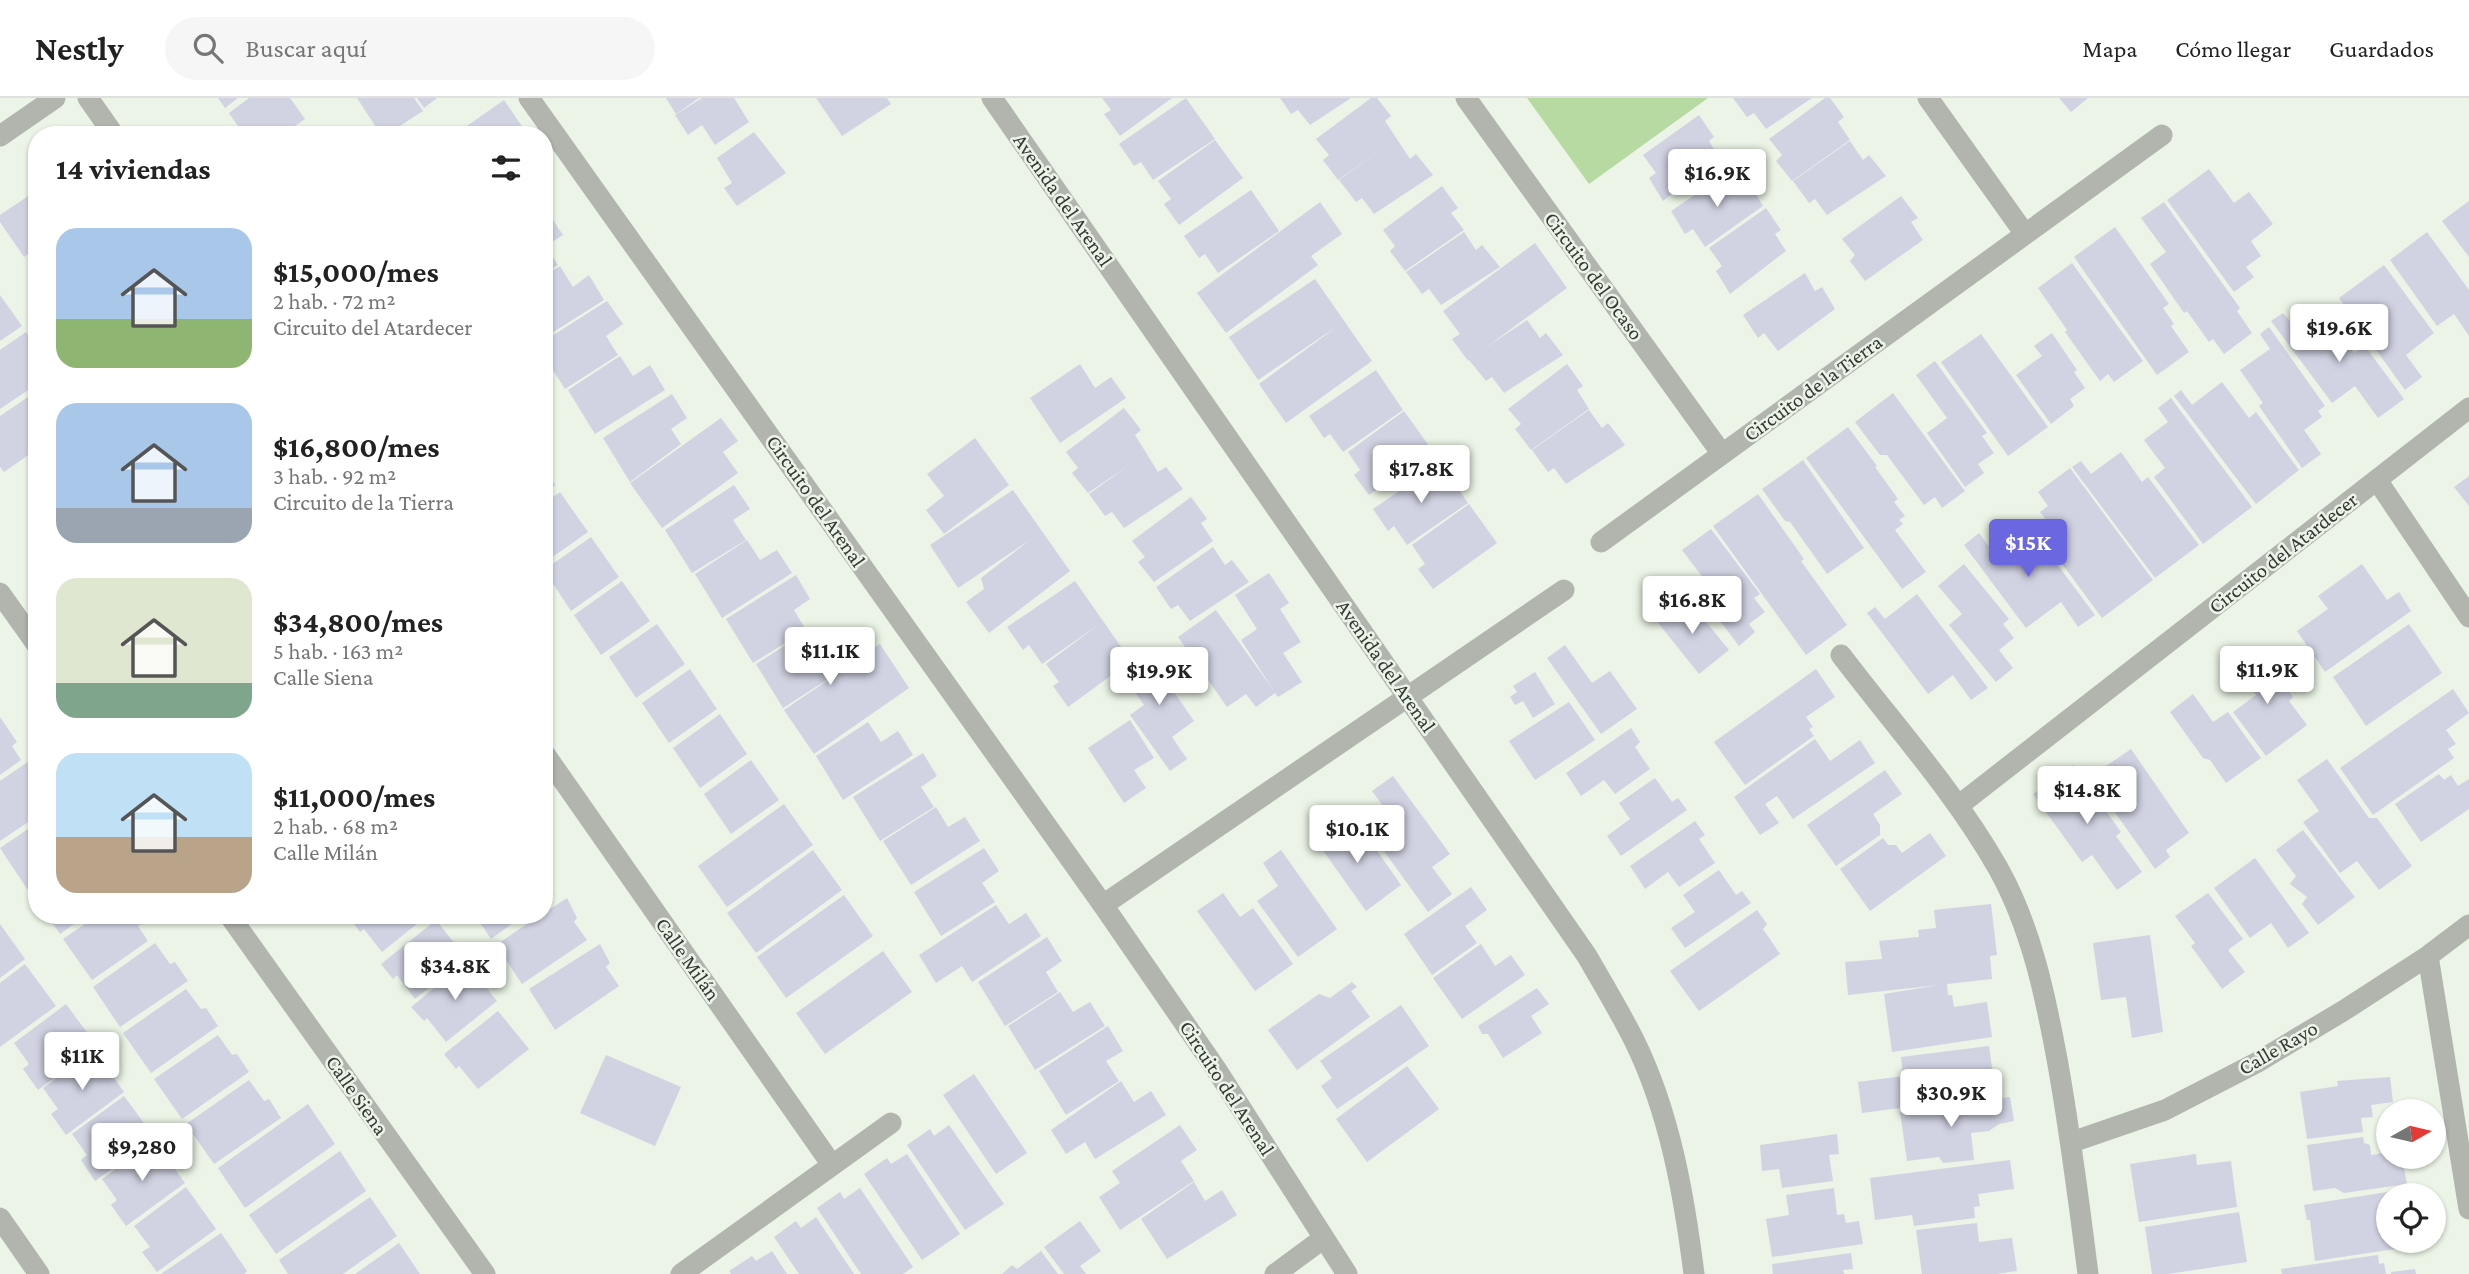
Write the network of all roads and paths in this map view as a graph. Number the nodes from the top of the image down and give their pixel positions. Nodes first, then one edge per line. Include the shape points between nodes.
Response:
1 (55, 98) edge
2 (88, 98) edge
3 (528, 98) edge
4 (992, 98) edge
5 (1466, 98) edge
6 (1928, 98) edge
7 (108, 126) edge
8 (548, 126) edge
9 (553, 133) edge
10 (2162, 135) dead end
11 (0, 136) edge
12 (2025, 234) junction
13 (2469, 408) edge
14 (1723, 454) junction
15 (2377, 480) junction
16 (1601, 542) dead end
17 (1564, 590) dead end
18 (0, 593) edge
19 (2469, 617) edge
20 (28, 632) edge
21 (1841, 656) dead end
22 (1408, 696) junction
23 (553, 765) edge
24 (1958, 806) junction
25 (1103, 905) junction
26 (235, 924) edge
27 (2469, 925) edge
28 (2428, 956) junction
29 (891, 1122) dead end
30 (2072, 1142) junction
31 (832, 1165) junction
32 (2469, 1209) edge
33 (0, 1218) edge
34 (1324, 1238) junction
35 (39, 1274) edge
36 (485, 1274) edge
37 (681, 1274) edge
38 (1275, 1274) edge
39 (1347, 1274) edge
40 (1694, 1274) edge
41 (2088, 1274) edge

1 - 11 street
2 - 7 street
3 - 8 street, Circuito del Arenal
4 - 22 street, Avenida del Arenal
5 - 14 street, Circuito del Ocaso
6 - 12 street
9 - 25 street, Circuito del Arenal
10 - 12 street, Circuito de la Tierra
12 - 14 street, Circuito de la Tierra
13 - 15 street, Circuito del Atardecer
14 - 16 street, Circuito de la Tierra
15 - 19 street, Circuito del Atardecer
15 - 24 street, Circuito del Atardecer
17 - 22 street
18 - 20 street
21 - 24 street
22 - 25 street
22 - 40 street, Avenida del Arenal via 1587,956 1635,1042 1664,1118 1685,1205
23 - 31 street, Calle Milán
24 - 30 street via 1998,869 2029,938
25 - 34 street, Circuito del Arenal
26 - 36 street, Calle Siena
27 - 28 street, Calle Rayo
28 - 30 street, Calle Rayo via 2256,1063 2165,1110
28 - 32 street
29 - 31 street
30 - 41 street
31 - 37 street
33 - 35 street
34 - 38 street
34 - 39 street, Circuito del Arenal

